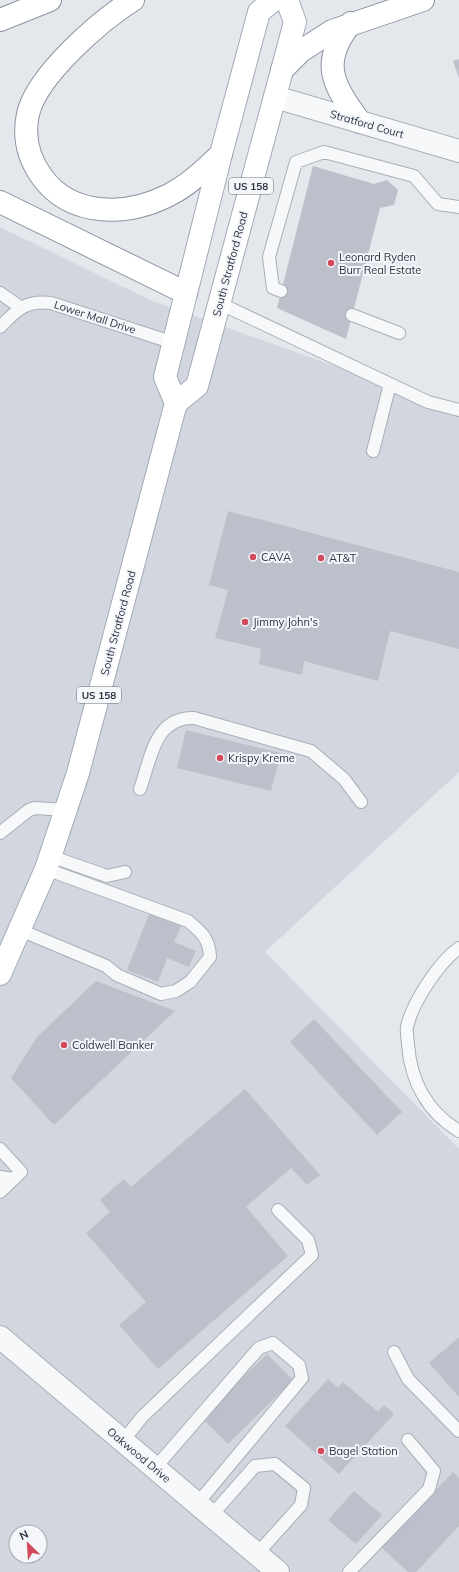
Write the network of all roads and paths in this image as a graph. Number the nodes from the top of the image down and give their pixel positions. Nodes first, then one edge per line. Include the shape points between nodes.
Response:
1 (50, 0) edge
2 (133, 0) edge
3 (274, 0) edge
4 (287, 0) edge
5 (423, 0) edge
6 (0, 20) edge
7 (351, 23) junction
8 (282, 70) junction
9 (274, 97) junction
10 (360, 122) junction
11 (459, 151) edge
12 (221, 154) junction
13 (0, 202) edge
14 (459, 207) edge
15 (281, 291) dead end
16 (186, 293) junction
17 (0, 294) edge
18 (219, 303) junction
19 (20, 307) junction
20 (352, 315) dead end
21 (0, 327) edge
22 (399, 333) dead end
23 (174, 343) junction
24 (390, 384) junction
25 (176, 403) junction
26 (459, 410) edge
27 (373, 451) dead end
28 (140, 789) dead end
29 (361, 802) dead end
30 (66, 810) junction
31 (0, 833) edge
32 (48, 862) junction
33 (125, 872) dead end
34 (20, 930) junction
35 (459, 948) edge
36 (0, 974) edge
37 (459, 1131) edge
38 (0, 1149) edge
39 (0, 1177) edge
40 (14, 1179) junction
41 (0, 1192) edge
42 (278, 1210) dead end
43 (2, 1343) edge
44 (394, 1352) dead end
45 (459, 1431) edge
46 (408, 1440) dead end
47 (123, 1441) junction
48 (155, 1468) junction
49 (204, 1510) junction
50 (257, 1554) junction
51 (278, 1572) edge
52 (349, 1572) edge

1 - 6 main road
2 - 12 main road via 112,13 72,51 48,77 34,98 28,114 26,132 29,151 36,169 48,185 62,197 97,210 115,210 134,208 169,195 197,176
3 - 12 main road, US 158 via 259,12
4 - 8 main road, South Stratford Road via 295,22
5 - 7 main road, US 158
7 - 8 main road, US 158 via 316,40 300,51
7 - 10 main road via 340,38 332,68 343,99
8 - 9 main road, South Stratford Road / US 158
9 - 10 street, Stratford Court
9 - 18 main road, South Stratford Road / US 158
10 - 11 street, Stratford Court
12 - 16 main road, US 158
13 - 16 main road
14 - 15 lane via 438,204 414,176 324,152 296,162 269,257 273,288
16 - 18 main road
16 - 23 main road, US 158
17 - 19 lane
18 - 24 lane
18 - 25 main road, South Stratford Road / US 158 via 197,386
19 - 21 lane, Lower Mall Drive
19 - 23 lane, Lower Mall Drive via 36,301 51,303
20 - 22 lane
23 - 25 main road, US 158 via 165,377
24 - 26 lane via 428,402
24 - 27 lane
25 - 30 main road, South Stratford Road / US 158 via 104,678
28 - 29 lane via 161,732 177,720 194,718 311,751 344,779
30 - 31 lane via 29,810
30 - 32 main road, South Stratford Road / US 158
32 - 33 lane via 107,876
32 - 34 main road, South Stratford Road / US 158
32 - 34 lane via 188,921 203,934 209,945 210,958 190,982 176,990 161,994 117,975 106,966
34 - 36 main road, South Stratford Road / US 158
35 - 37 lane via 431,975 407,1027 409,1057 417,1085 432,1109
38 - 40 lane via 21,1172
39 - 40 lane
40 - 41 lane
42 - 47 lane via 308,1240 312,1255 142,1417
43 - 47 street, Oakwood Drive
44 - 45 lane via 408,1379
46 - 52 lane via 434,1471 430,1489
47 - 48 street, Oakwood Drive
48 - 49 street, Oakwood Drive
48 - 49 lane via 259,1348 273,1342 299,1365 302,1378
49 - 50 street, Oakwood Drive
49 - 50 lane via 255,1466 275,1464 304,1488 301,1505
50 - 51 street, Oakwood Drive

